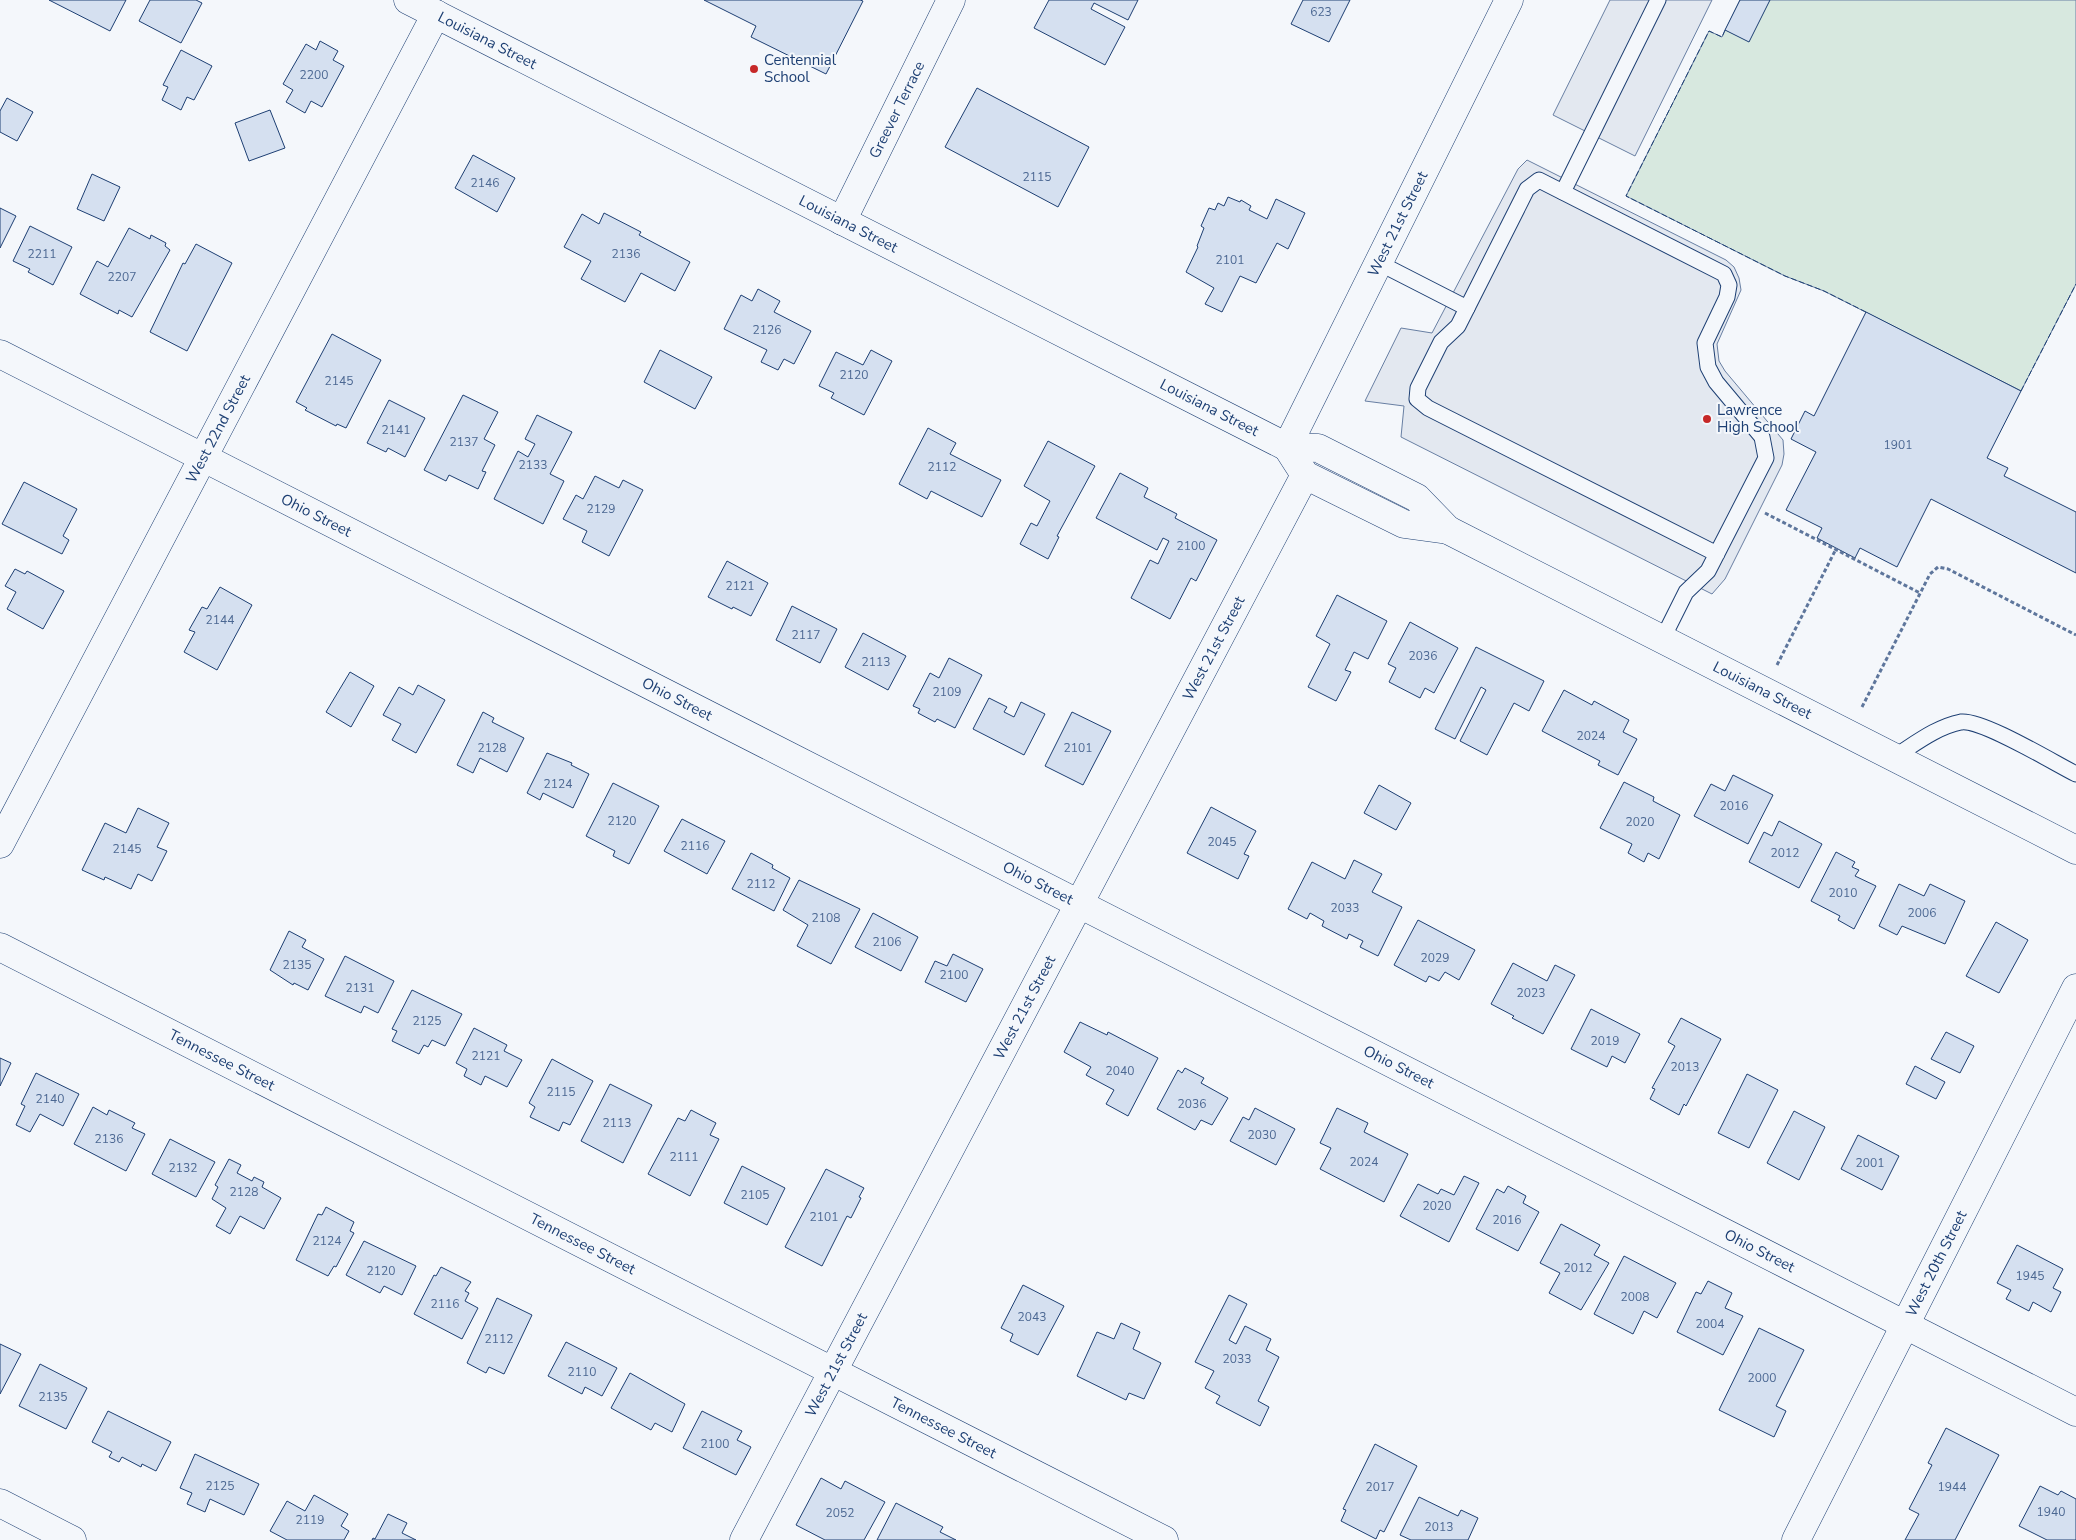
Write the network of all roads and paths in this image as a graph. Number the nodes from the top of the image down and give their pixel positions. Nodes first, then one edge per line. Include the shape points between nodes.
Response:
1 (408, 0) edge
2 (951, 0) edge
3 (1509, 0) edge
4 (1658, 0) edge
5 (436, 14) junction
6 (1563, 192) junction
7 (842, 220) junction
8 (1379, 263) junction
9 (1467, 308) junction
10 (0, 354) edge
11 (1287, 448) junction
12 (203, 457) junction
13 (1305, 475) junction
14 (1762, 512) dead end
15 (1448, 530) junction
16 (1836, 549) junction
17 (1717, 554) junction
18 (1920, 593) junction
19 (2076, 636) edge
20 (1662, 640) junction
21 (1776, 668) dead end
22 (1860, 710) dead end
23 (1894, 758) junction
24 (2076, 774) edge
25 (0, 844) edge
26 (2076, 850) edge
27 (1079, 904) junction
28 (0, 947) edge
29 (2076, 988) edge
30 (1905, 1325) junction
31 (834, 1372) junction
32 (2076, 1412) edge
33 (0, 1503) edge
34 (72, 1540) edge
35 (744, 1540) edge
36 (1164, 1540) edge
37 (1796, 1540) edge

1 - 5 street, Louisiana Street
2 - 7 street, Greever Terrace
3 - 8 street, West 21st Street
4 - 6 lane
5 - 7 street, Louisiana Street
5 - 12 street, West 22nd Street
6 - 9 lane via 1539,180 1527,190
6 - 17 lane via 1724,274 1729,285 1727,297 1705,343 1708,367 1716,382 1762,437 1766,458
7 - 11 street, Louisiana Street
8 - 9 lane
8 - 11 street, West 21st Street
9 - 17 lane via 1458,326 1441,342 1418,388 1418,399 1428,408
10 - 12 street, Ohio Street
11 - 13 street, Louisiana Street
11 - 15 street, Louisiana Street via 1318,448 1417,498
12 - 25 street, West 22nd Street
12 - 27 street, Ohio Street
13 - 15 street, Louisiana Street via 1404,524
13 - 27 street, West 21st Street
14 - 16 path
15 - 20 street, Louisiana Street
16 - 18 path
16 - 21 path
17 - 20 lane via 1708,571 1686,592
18 - 19 path via 1930,574 1938,567 1948,569
18 - 22 path
20 - 23 street, Louisiana Street
23 - 24 lane via 1941,728 1963,722 1982,726
23 - 26 street, Louisiana Street
27 - 30 street, Ohio Street
27 - 31 street, West 21st Street
28 - 31 street, Tennessee Street
29 - 30 street, West 20th Street
30 - 32 street, Ohio Street
30 - 37 street, West 20th Street
31 - 35 street, West 21st Street
31 - 36 street, Tennessee Street
33 - 34 street

